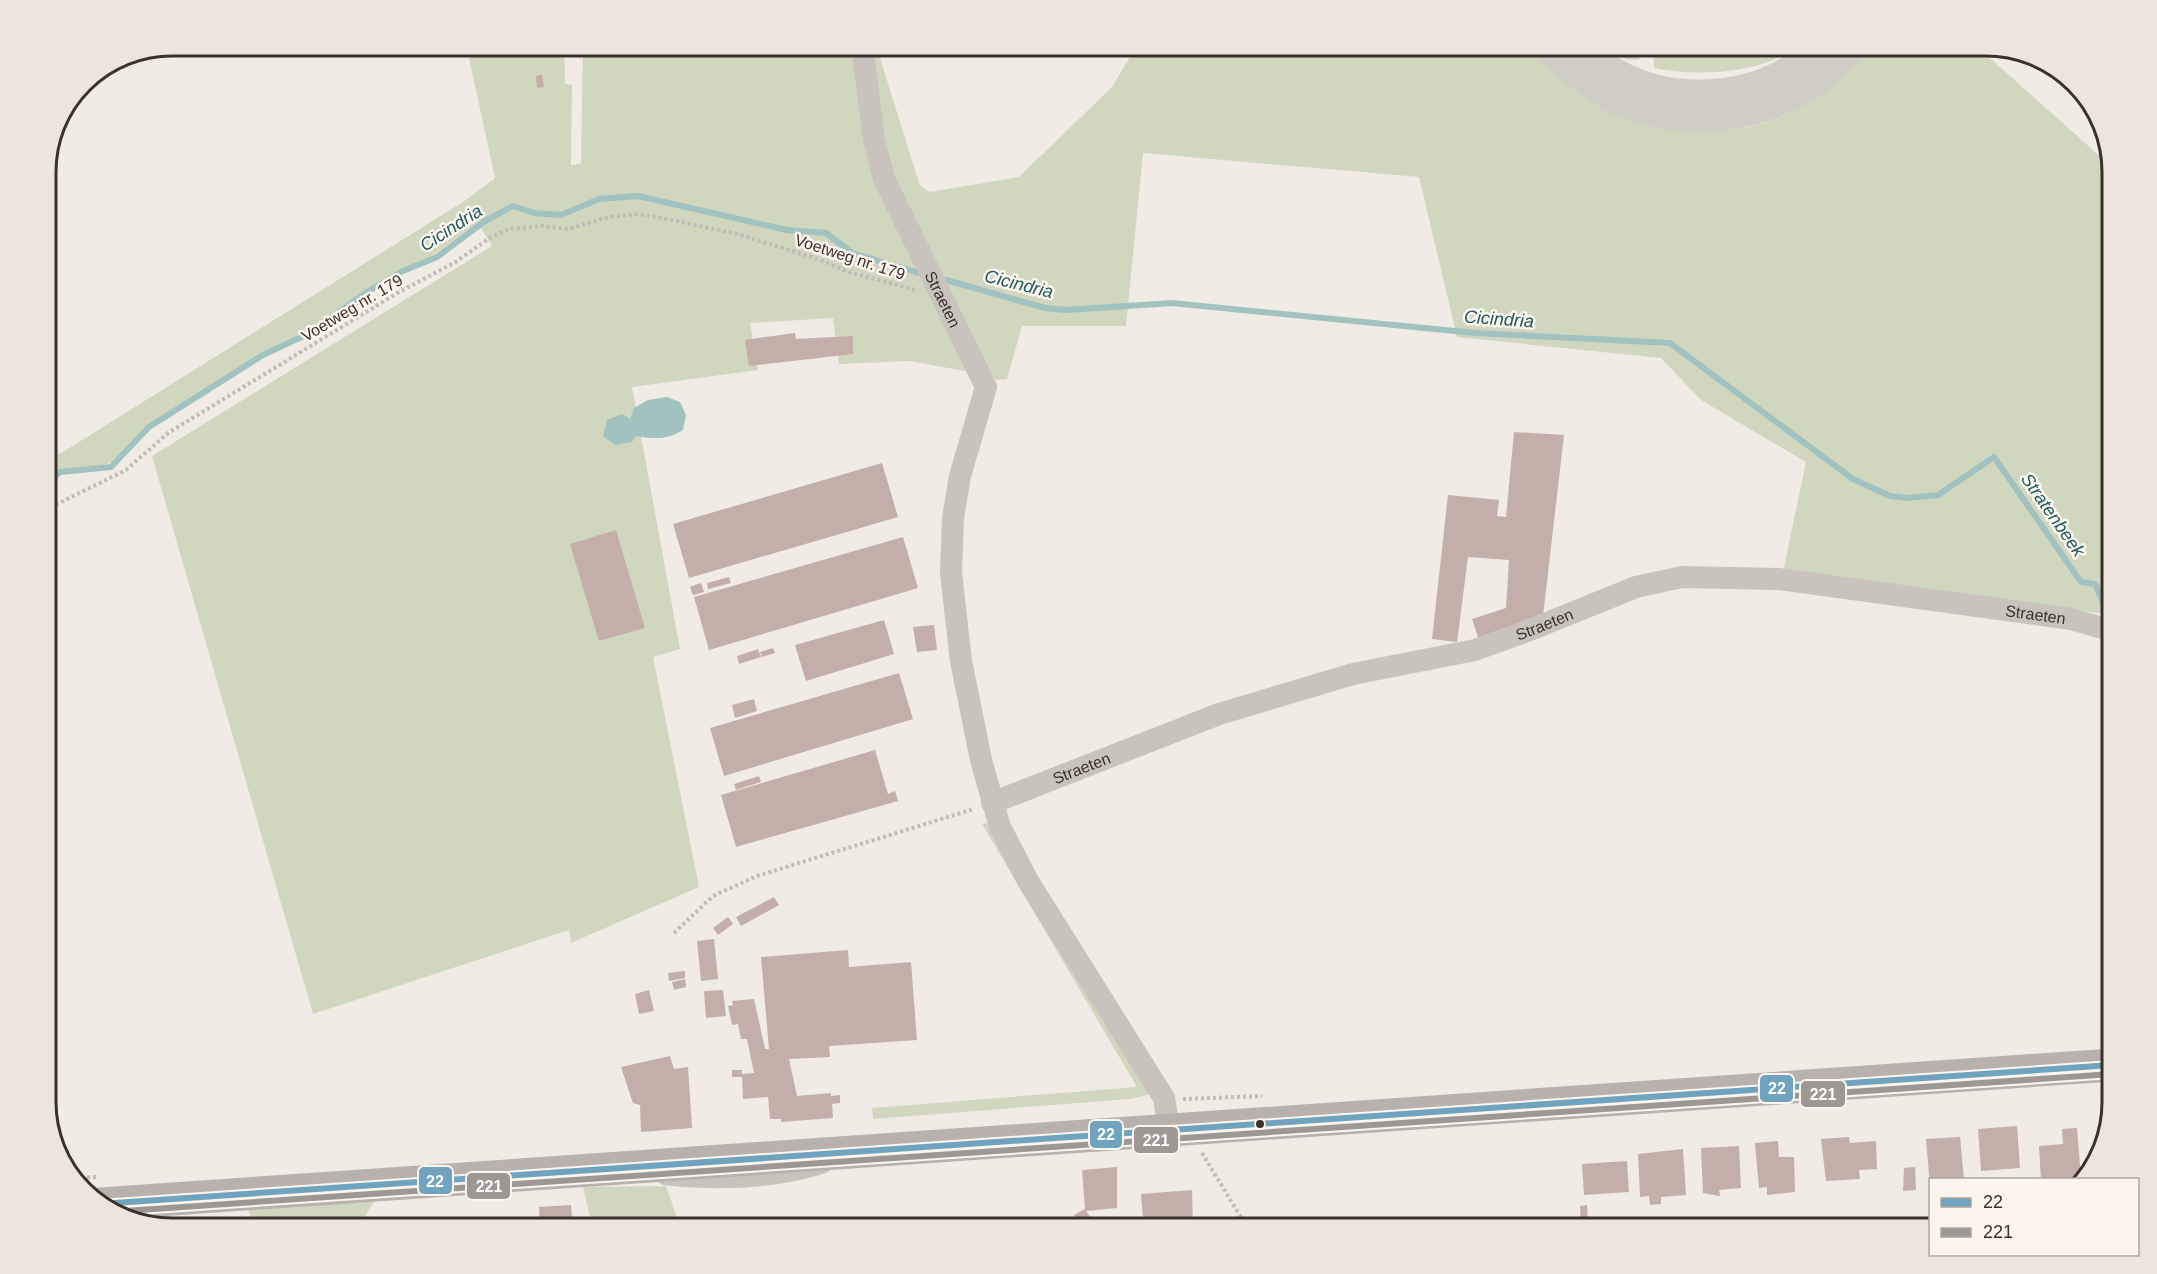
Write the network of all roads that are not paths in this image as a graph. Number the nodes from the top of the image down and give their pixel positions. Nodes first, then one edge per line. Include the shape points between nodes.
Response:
1 (864, 56) edge
2 (2101, 628) edge
3 (992, 803) junction
4 (2102, 1066) edge
5 (1184, 1128) junction
6 (114, 1203) edge

1 - 3 street, Straeten via 884,179 986,387 960,476 951,573 961,661
2 - 3 street, Straeten via 2071,619 1778,579 1682,577 1636,587 1475,650 1353,674 1219,714
3 - 5 street, Straeten via 999,827 1028,881
4 - 5 main road
5 - 6 main road

